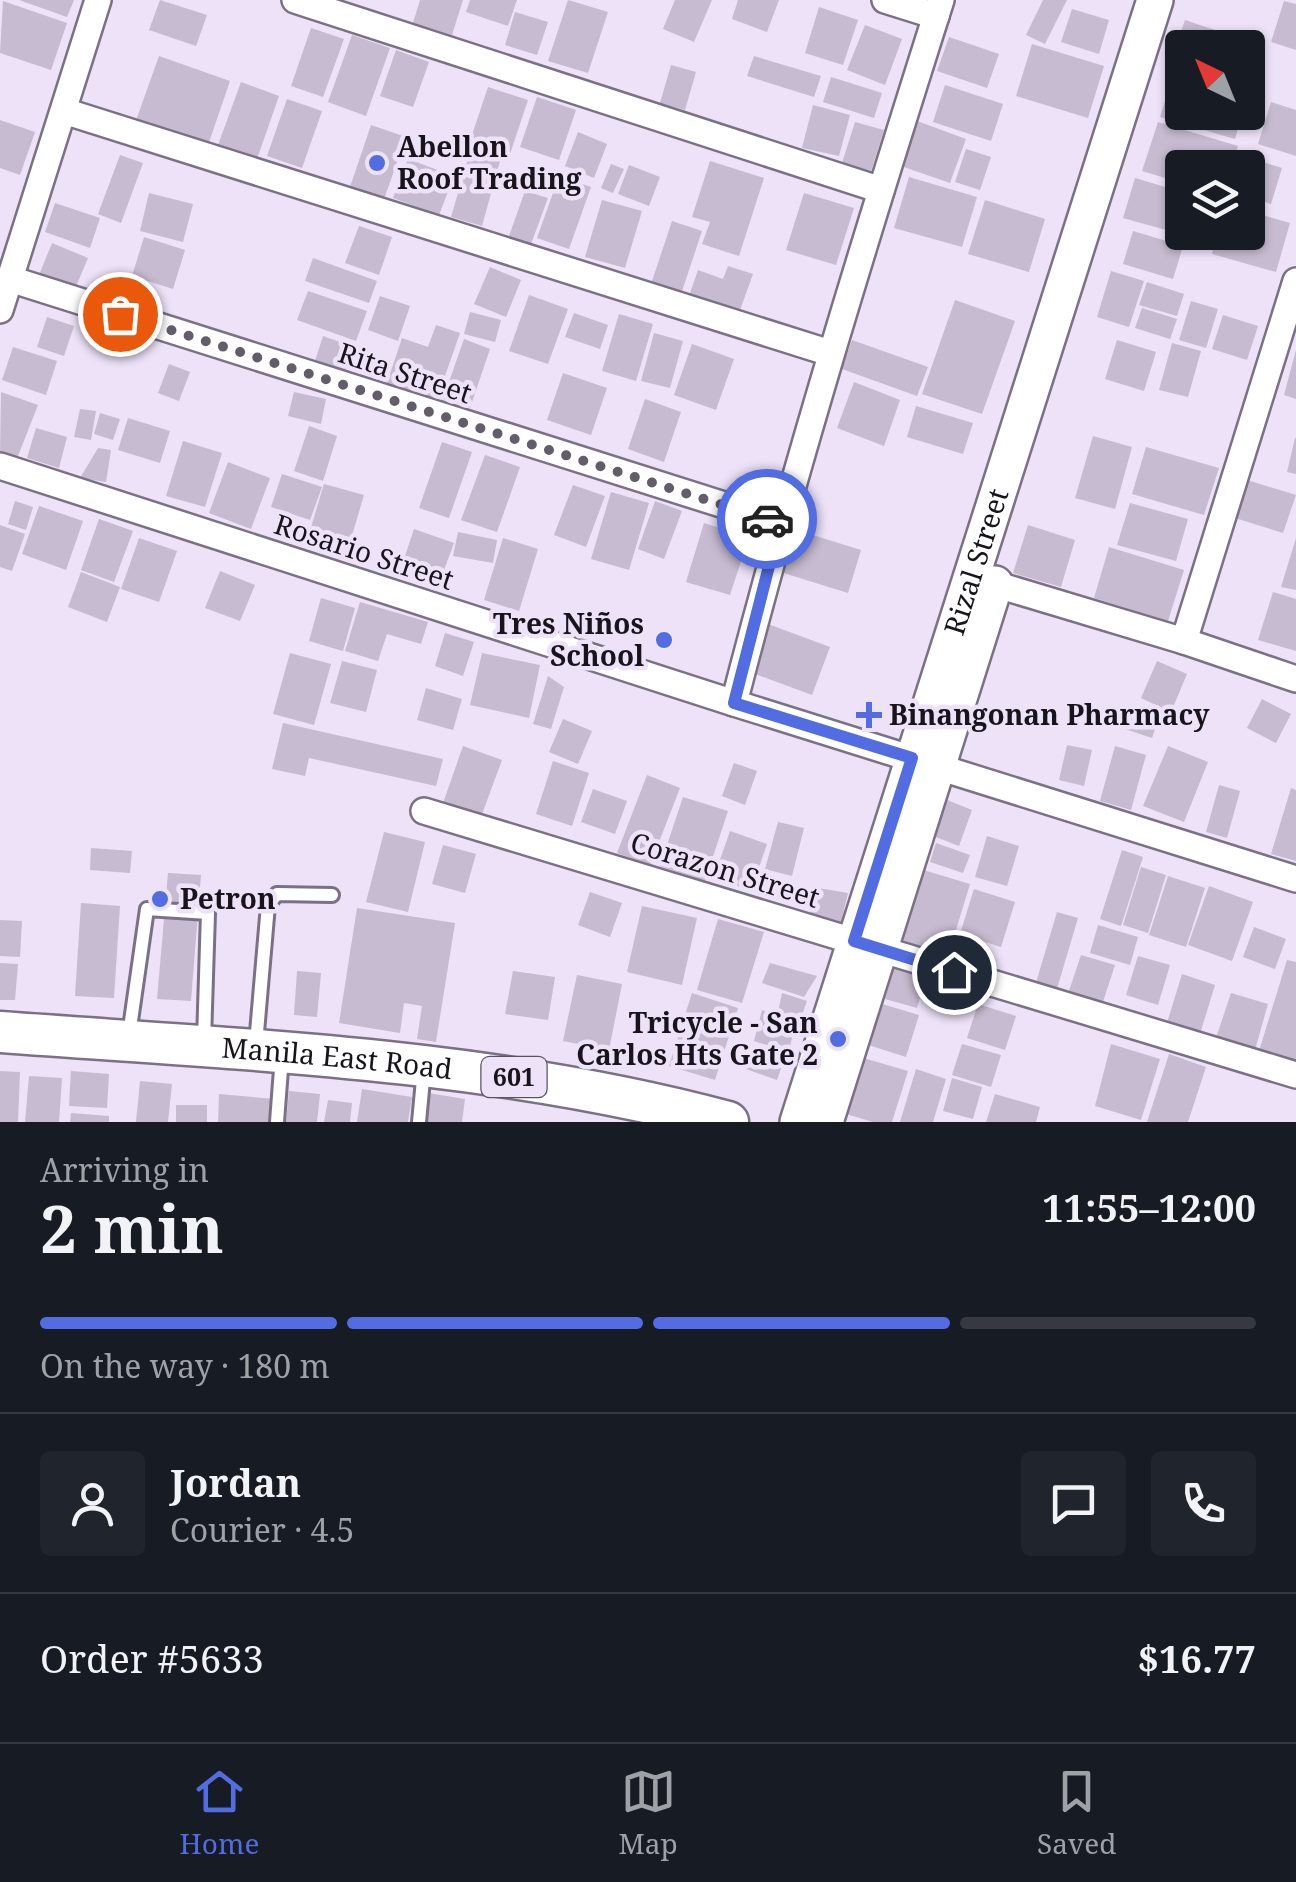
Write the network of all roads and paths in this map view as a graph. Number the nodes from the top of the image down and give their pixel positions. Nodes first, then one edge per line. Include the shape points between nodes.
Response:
1 (98, 0) edge
2 (295, 0) edge
3 (885, 0) edge
4 (1155, 0) edge
5 (1179, 0) edge
6 (939, 8) edge
7 (64, 111) junction
8 (881, 190) junction
9 (10, 280) junction
10 (1296, 280) edge
11 (0, 310) edge
12 (830, 354) junction
13 (1033, 424) junction
14 (0, 466) edge
15 (780, 523) junction
16 (984, 581) junction
17 (1184, 641) junction
18 (1296, 678) edge
19 (734, 703) junction
20 (926, 762) junction
21 (424, 810) dead end
22 (1296, 879) edge
23 (332, 895) dead end
24 (866, 945) junction
25 (0, 1032) edge
26 (128, 1042) junction
27 (203, 1048) junction
28 (269, 1053) junction
29 (425, 1067) junction
30 (1296, 1075) edge
31 (277, 1122) edge
32 (418, 1122) edge
33 (728, 1122) edge
34 (798, 1122) edge
35 (825, 1122) edge

1 - 7 street
2 - 8 street
3 - 6 street
4 - 13 street, Rizal Street
5 - 13 street, Rizal Street
6 - 8 street
7 - 9 street
7 - 12 street
8 - 12 street
9 - 11 street
9 - 15 street, Rita Street
10 - 17 street
12 - 15 street
13 - 16 street, Rizal Street
14 - 19 street, Rosario Street
15 - 19 street
16 - 17 street
16 - 20 street, Rizal Street
17 - 18 street
19 - 20 street, Rosario Street
20 - 22 street, Rosario Street
20 - 24 street, Rizal Street
21 - 24 street, Corazon Street
23 - 28 lane via 278,894 268,905
24 - 30 street, Corazon Street
24 - 34 street, Rizal Street
24 - 35 street, Rizal Street
25 - 26 main road, Manila East Road / 601
26 - 27 main road, Manila East Road / 601
26 - 27 lane via 147,909 208,913
27 - 28 main road, Manila East Road / 601
28 - 29 main road, Manila East Road / 601
28 - 31 lane
29 - 32 lane
29 - 33 main road, Manila East Road / 601 via 572,1086

